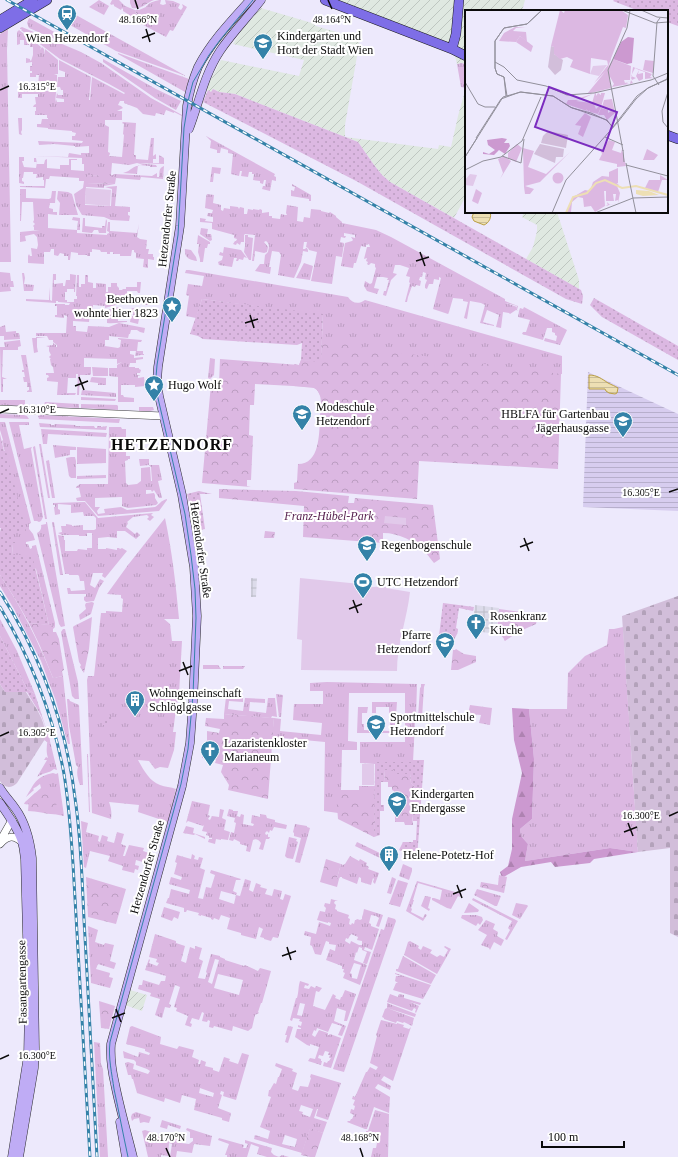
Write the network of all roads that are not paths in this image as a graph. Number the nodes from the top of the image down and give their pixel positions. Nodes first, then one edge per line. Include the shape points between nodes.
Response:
1 (33, 0) edge
2 (46, 0) edge
3 (250, 0) edge
4 (261, 0) edge
5 (325, 0) edge
6 (459, 0) edge
7 (0, 20) edge
8 (0, 28) edge
9 (452, 49) junction
10 (465, 56) edge
11 (668, 135) edge
12 (186, 137) junction
13 (678, 139) edge
14 (0, 409) edge
15 (163, 416) junction
16 (0, 788) edge
17 (0, 803) edge
18 (16, 809) junction
19 (12, 820) junction
20 (0, 842) edge
21 (23, 843) junction
22 (119, 1103) junction
23 (12, 1157) edge
24 (19, 1157) edge
25 (126, 1157) edge
26 (133, 1157) edge

1 - 7 main road
2 - 8 main road
3 - 12 main road, Hetzendorfer Straße via 214,43 198,68 187,106
4 - 12 main road, Hetzendorfer Straße via 212,64
5 - 9 main road
6 - 9 main road
9 - 10 main road
11 - 13 main road
12 - 15 main road, Hetzendorfer Straße via 178,245 158,367 158,389
14 - 15 street
15 - 22 main road, Hetzendorfer Straße via 186,518 196,580 193,702 190,744 182,786 111,1044 111,1060
16 - 18 main road, Fasangartengasse
17 - 19 main road, Fasangartengasse
18 - 19 main road
18 - 24 main road, Fasangartengasse via 27,831 32,858 35,1048
19 - 20 street
19 - 21 main road, Fasangartengasse
20 - 21 street via 12,837
21 - 23 main road, Fasangartengasse via 28,1056
22 - 25 main road, Hetzendorfer Straße
22 - 26 main road, Hetzendorfer Straße

